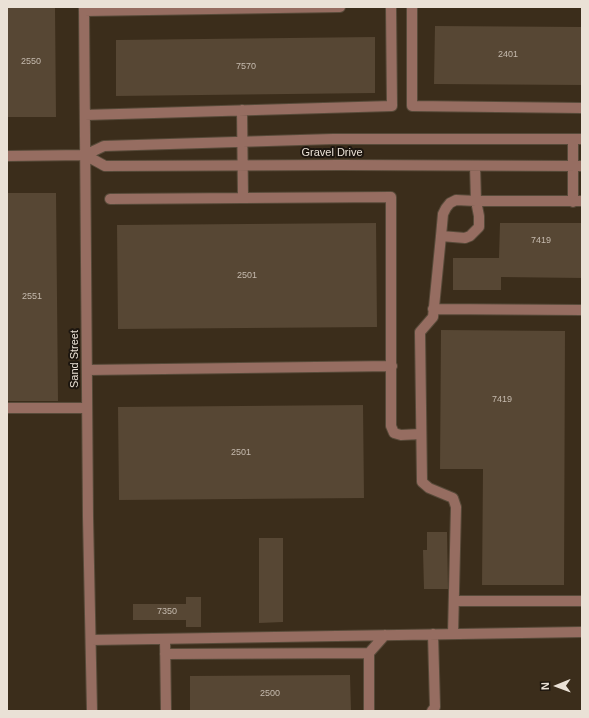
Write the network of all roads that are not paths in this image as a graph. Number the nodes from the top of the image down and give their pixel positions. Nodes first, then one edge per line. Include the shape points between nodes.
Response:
1 (340, 7) edge
2 (391, 7) edge
3 (412, 7) edge
4 (84, 9) edge
5 (582, 108) edge
6 (242, 110) junction
7 (85, 115) junction
8 (577, 139) edge
9 (242, 142) junction
10 (85, 155) junction
11 (7, 156) edge
12 (242, 166) junction
13 (475, 166) junction
14 (578, 166) edge
15 (243, 198) junction
16 (110, 199) dead end
17 (476, 201) junction
18 (577, 202) edge
19 (441, 236) junction
20 (433, 309) junction
21 (582, 310) edge
22 (392, 366) junction
23 (87, 370) junction
24 (7, 408) edge
25 (87, 408) junction
26 (421, 434) junction
27 (454, 600) junction
28 (582, 601) edge
29 (582, 632) edge
30 (433, 634) junction
31 (453, 634) junction
32 (384, 635) junction
33 (165, 639) junction
34 (91, 640) junction
35 (370, 653) junction
36 (165, 654) junction
37 (92, 711) edge
38 (166, 711) edge
39 (369, 711) edge
40 (432, 711) edge

1 - 4 street
2 - 6 street via 392,106
3 - 5 street via 412,106
4 - 7 street, Sand Street
6 - 7 street
6 - 9 street
7 - 10 street, Sand Street
8 - 9 street, Gravel Drive via 333,139
8 - 14 street
9 - 10 street, Gravel Drive via 104,146
9 - 12 street
10 - 11 street, Gravel Drive
10 - 12 street, Gravel Drive via 105,166
10 - 23 street, Sand Street
12 - 13 street, Gravel Drive
12 - 15 street
13 - 14 street, Gravel Drive
13 - 17 street
14 - 18 street
15 - 16 street
15 - 22 street via 391,197
17 - 18 street
17 - 19 street via 456,200 450,203 443,214
17 - 19 street via 479,227 475,232 465,238
19 - 20 street
20 - 21 street
20 - 26 street via 433,317 420,332
22 - 23 street
22 - 26 street via 391,426 394,433 401,435
23 - 25 street, Sand Street
24 - 25 street
25 - 34 street, Sand Street
26 - 27 street via 422,482 429,488 453,498 456,507
27 - 28 street
27 - 31 street
29 - 31 street
30 - 31 street
30 - 32 street
30 - 40 street via 435,707
32 - 33 street
32 - 35 street
33 - 34 street
33 - 36 street
34 - 37 street, Sand Street
35 - 36 street
35 - 39 street
36 - 38 street

